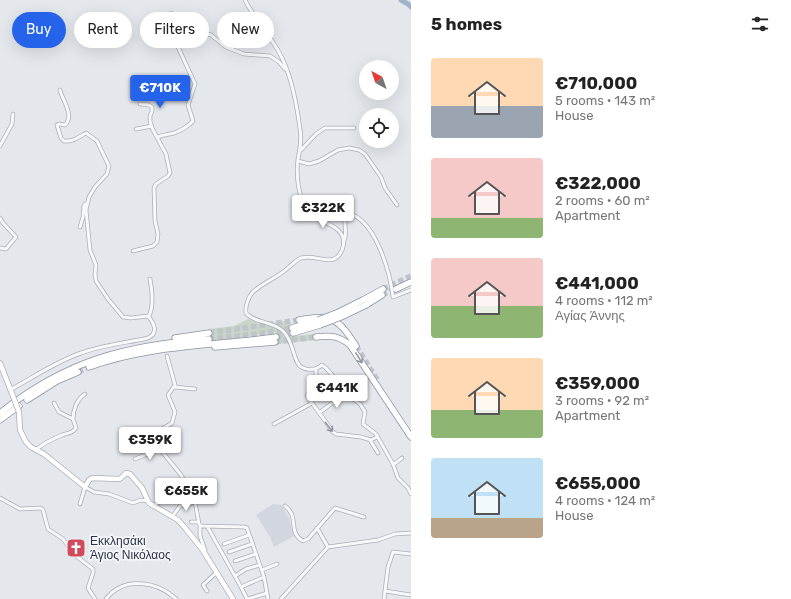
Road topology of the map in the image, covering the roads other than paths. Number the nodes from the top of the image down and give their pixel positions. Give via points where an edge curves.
1 (245, 0) edge
2 (287, 70) junction
3 (60, 90) dead end
4 (140, 104) dead end
5 (13, 114) dead end
6 (152, 126) junction
7 (354, 128) dead end
8 (136, 129) dead end
9 (158, 137) junction
10 (0, 146) edge
11 (300, 151) junction
12 (298, 161) junction
13 (87, 203) junction
14 (397, 205) dead end
15 (0, 218) edge
16 (80, 227) dead end
17 (343, 243) junction
18 (0, 248) edge
19 (133, 251) dead end
20 (150, 279) dead end
21 (411, 282) edge
22 (396, 288) tunnel mouth
23 (384, 289) tunnel mouth
24 (411, 290) edge
25 (382, 295) tunnel mouth
26 (364, 302) junction
27 (149, 316) junction
28 (299, 320) tunnel mouth
29 (292, 330) tunnel mouth
30 (209, 336) tunnel mouth
31 (316, 337) tunnel mouth
32 (276, 339) tunnel mouth
33 (356, 346) tunnel mouth
34 (167, 356) dead end
35 (0, 363) edge
36 (89, 367) tunnel mouth
37 (316, 369) junction
38 (78, 372) tunnel mouth
39 (378, 381) tunnel mouth
40 (174, 387) junction
41 (195, 389) dead end
42 (10, 390) junction
43 (347, 392) junction
44 (85, 394) dead end
45 (27, 400) dead end
46 (54, 403) dead end
47 (312, 404) junction
48 (19, 406) dead end
49 (318, 412) junction
50 (0, 413) edge
51 (395, 414) junction
52 (0, 420) edge
53 (73, 420) junction
54 (274, 424) dead end
55 (378, 437) junction
56 (411, 437) edge
57 (370, 440) junction
58 (160, 449) junction
59 (36, 450) junction
60 (378, 453) dead end
61 (402, 458) dead end
62 (135, 459) dead end
63 (393, 464) junction
64 (185, 481) junction
65 (174, 483) dead end
66 (85, 487) junction
67 (190, 491) junction
68 (411, 494) edge
69 (0, 498) edge
70 (147, 501) junction
71 (195, 502) junction
72 (80, 504) dead end
73 (152, 506) junction
74 (285, 506) dead end
75 (364, 516) dead end
76 (172, 517) junction
77 (191, 522) dead end
78 (197, 522) junction
79 (200, 525) junction
80 (206, 526) junction
81 (318, 528) junction
82 (411, 533) edge
83 (249, 535) junction
84 (224, 544) dead end
85 (252, 544) junction
86 (328, 547) junction
87 (229, 552) dead end
88 (256, 554) junction
89 (411, 554) edge
90 (209, 561) junction
91 (235, 561) dead end
92 (277, 564) dead end
93 (260, 565) junction
94 (262, 570) junction
95 (216, 573) junction
96 (235, 576) junction
97 (264, 577) junction
98 (241, 587) junction
99 (207, 591) dead end
100 (385, 591) junction
101 (267, 593) junction
102 (411, 595) edge
103 (232, 598) edge
104 (95, 599) edge
105 (106, 599) edge
106 (176, 599) edge
107 (247, 599) edge
108 (268, 599) edge
109 (281, 599) edge
110 (384, 599) edge

1 - 2 street via 281,55
2 - 9 street via 274,58 244,54 226,47 211,35 194,30 171,13 168,16 171,27 195,84 188,105 192,121 176,132
2 - 11 street via 302,137
3 - 13 street via 68,109 67,124 57,125 63,140 75,140 86,133 90,135 97,141 109,166 108,172 95,187
4 - 6 street via 152,107
5 - 10 street via 12,124
6 - 8 street
6 - 9 street
7 - 11 street via 325,128
9 - 19 street via 166,154 170,172 154,188 158,238 153,246
11 - 12 street
12 - 14 street via 309,164 338,150 360,150 381,177
12 - 17 street via 299,190 306,210 310,215 337,229 343,237
13 - 16 street via 84,205
13 - 27 street via 89,248 96,263 97,284 123,317
15 - 18 street via 16,237 6,249
17 - 24 street via 347,234 347,213 354,215 372,232 389,276 393,297
17 - 37 street via 334,260 302,258 256,290 250,296 246,311 252,319 282,331 291,342 297,363 303,368
20 - 27 street via 152,289
21 - 22 highway
23 - 26 highway
25 - 26 highway
26 - 29 highway, bridge via 319,323
27 - 42 street via 155,329 150,337 74,355 46,368
28 - 33 highway via 331,318 344,328
30 - 50 highway via 138,347 102,357 66,371 29,392
31 -> 51 highway via 332,336 350,346
32 - 36 highway via 236,346 150,351
34 - 40 street
35 - 42 street
37 - 43 street via 322,366 327,368
37 - 47 street via 307,396
38 - 45 highway
39 - 51 highway
40 - 41 street
40 - 58 street via 168,395 175,414 172,423 160,430
42 - 59 street, bridge via 19,412 22,434 26,442
43 - 49 street
43 - 55 street via 365,410 364,425
44 - 53 street via 76,405
46 - 53 street via 59,412
47 - 49 street
47 - 54 street
48 - 52 highway
49 -> 57 street via 335,433
51 - 56 highway
53 - 59 street via 76,426 74,432 62,435
55 - 57 street
55 - 63 street
57 - 60 street
58 - 62 street
58 - 64 street
59 - 66 street
61 - 63 street
63 - 68 street via 398,478
64 - 65 street
64 - 67 street
66 - 70 street via 133,503
66 - 70 street via 92,478 119,479 128,473 142,488
66 - 72 street
67 - 71 street
67 - 73 street via 173,495
69 - 104 street via 20,509 43,510 48,529 63,539 76,556 93,569 88,588
70 - 73 street
71 - 76 street via 180,506
71 - 78 street
73 - 76 street
74 - 81 street via 292,513 295,532 301,540 307,540
75 - 81 street via 335,508
76 - 90 street via 186,528
77 - 78 street
78 - 79 street
79 - 80 street
79 - 90 street via 200,536
80 - 83 street via 244,527 247,528
80 - 96 street
81 - 86 street
82 - 86 street
83 - 84 street
83 - 85 street
85 - 87 street
85 - 88 street
86 - 109 street
88 - 91 street
88 - 93 street
89 - 100 street via 392,552
90 - 95 street
92 - 94 street
93 - 94 street
93 - 96 street
94 - 97 street
95 - 99 street via 203,584
95 - 103 street
96 - 98 street
97 - 98 street
97 - 101 street
98 - 107 street
100 - 102 street
100 - 110 street
101 - 107 street
101 - 108 street
105 - 106 street via 120,587 137,583 161,588

